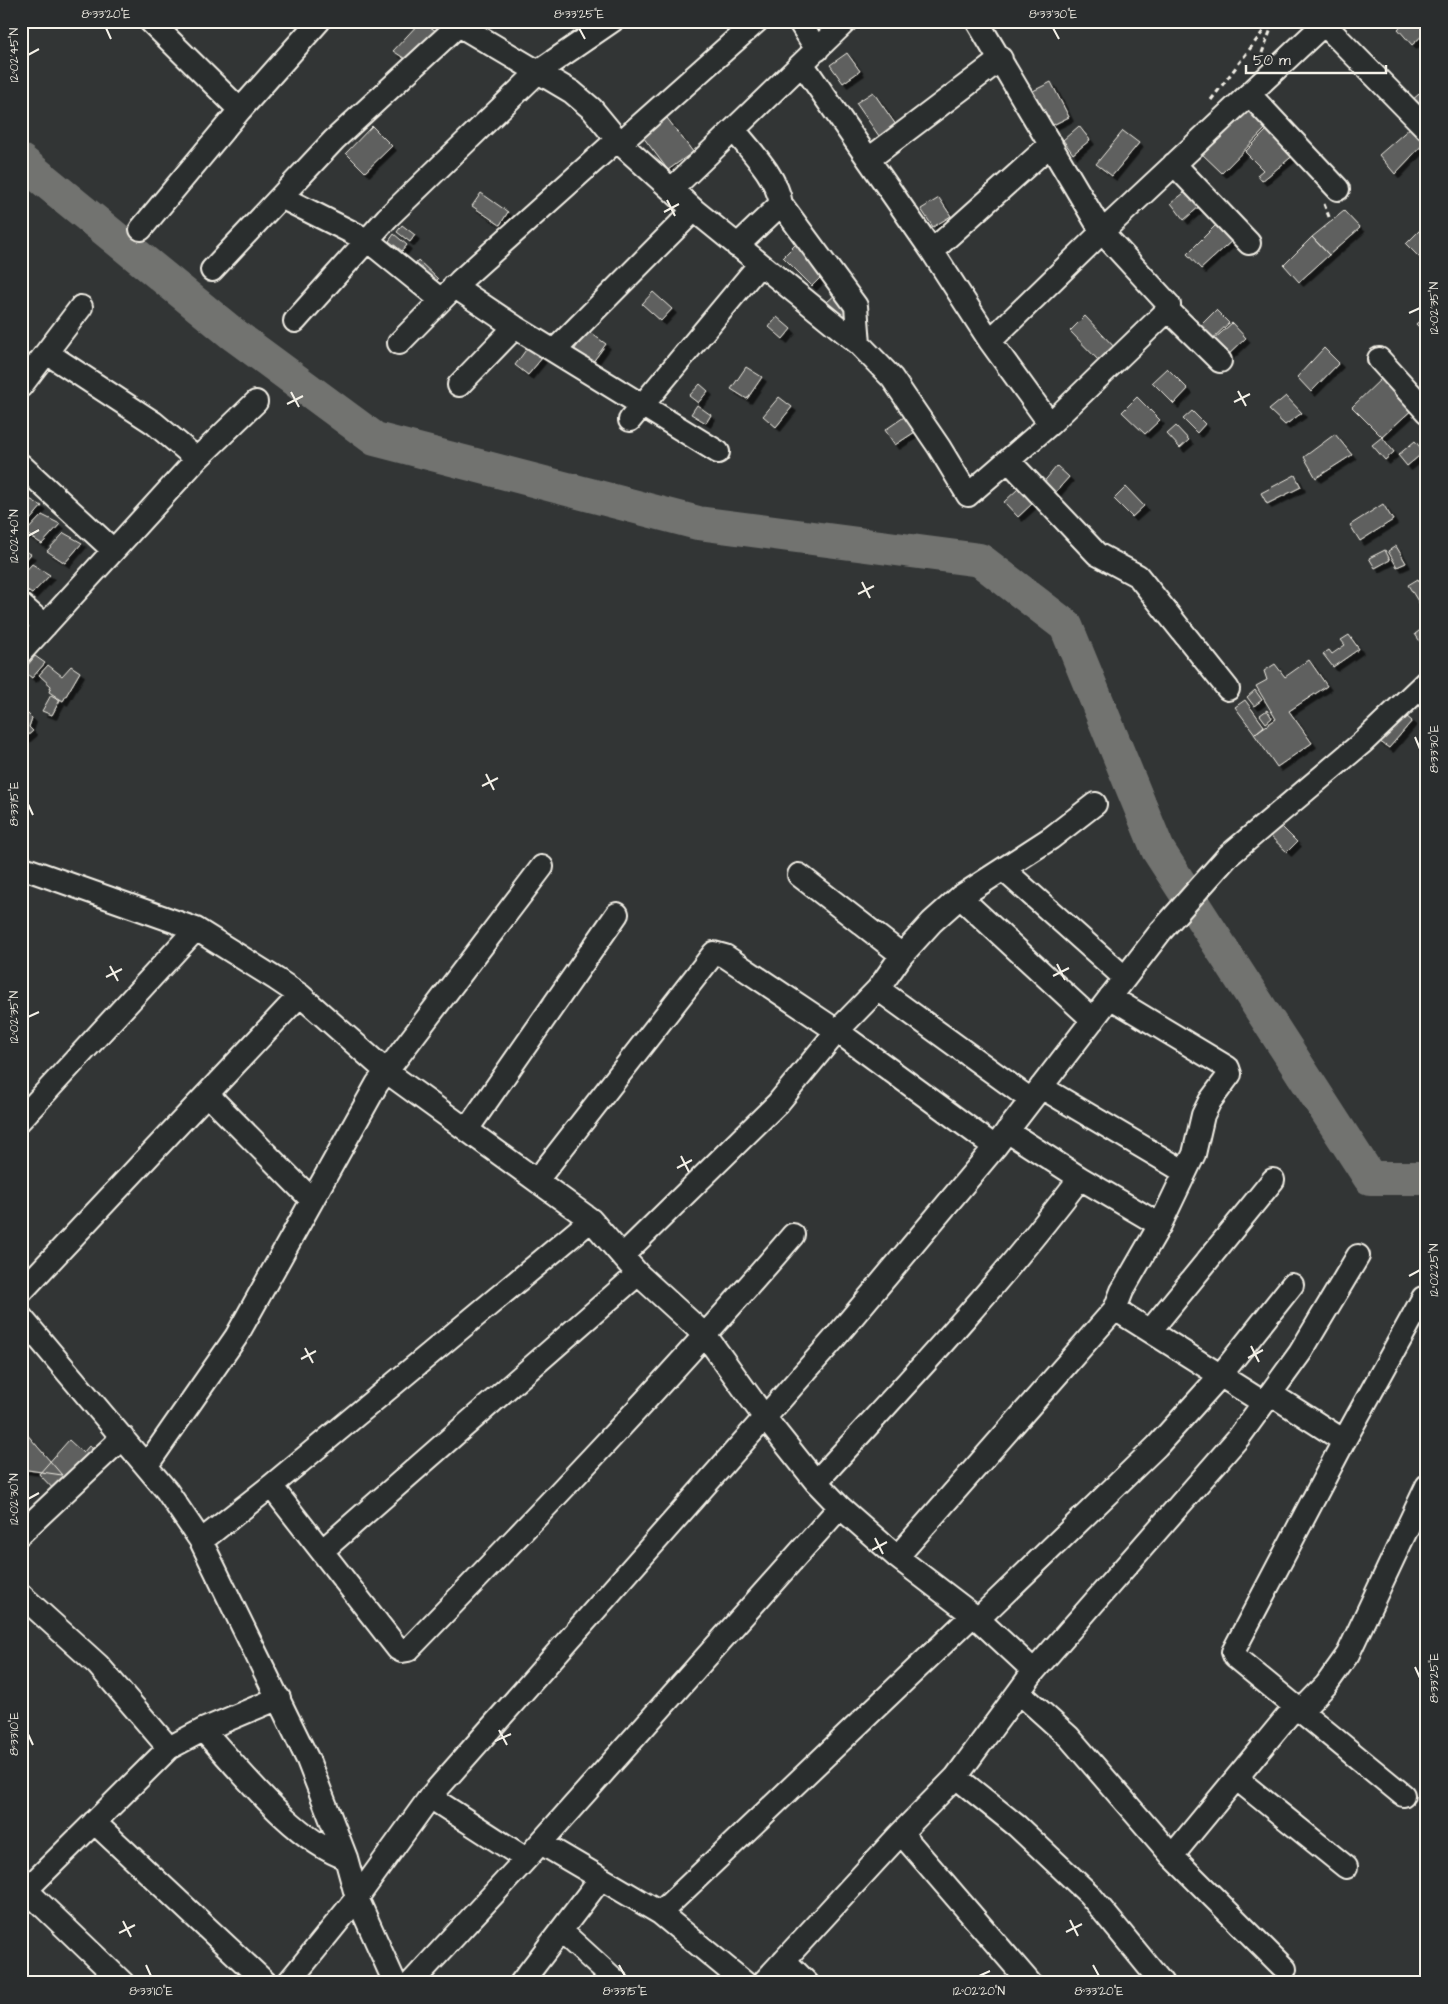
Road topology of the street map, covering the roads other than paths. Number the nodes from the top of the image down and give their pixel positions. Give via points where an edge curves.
1 (150, 21) edge
2 (318, 21) edge
3 (612, 21) edge
4 (757, 21) edge
5 (799, 21) edge
6 (846, 21) edge
7 (977, 21) edge
8 (458, 22) edge
9 (810, 58) junction
10 (1001, 59) junction
11 (539, 71) junction
12 (1250, 94) junction
13 (240, 110) junction
14 (1427, 129) edge
15 (734, 130) junction
16 (619, 142) junction
17 (1051, 144) junction
18 (869, 159) junction
19 (1174, 164) junction
20 (1338, 188) dead end
21 (672, 189) junction
22 (281, 197) junction
23 (781, 204) junction
24 (694, 210) junction
25 (141, 228) dead end
26 (1102, 232) junction
27 (367, 240) junction
28 (1249, 243) dead end
29 (737, 246) junction
30 (932, 250) junction
31 (760, 265) junction
32 (212, 270) dead end
33 (448, 293) junction
34 (82, 307) dead end
35 (1168, 310) junction
36 (295, 320) dead end
37 (515, 327) junction
38 (990, 341) junction
39 (399, 343) dead end
40 (859, 344) junction
41 (555, 350) junction
42 (47, 352) junction
43 (1379, 359) dead end
44 (1220, 361) dead end
45 (459, 385) dead end
46 (21, 386) edge
47 (256, 402) dead end
48 (636, 412) junction
49 (1427, 412) edge
50 (1050, 424) junction
51 (718, 452) dead end
52 (197, 459) junction
53 (1009, 461) junction
54 (21, 465) edge
55 (113, 550) junction
56 (21, 605) edge
57 (45, 626) junction
58 (21, 652) edge
59 (1427, 681) edge
60 (1228, 689) dead end
61 (1095, 804) dead end
62 (542, 866) dead end
63 (21, 867) edge
64 (1004, 870) junction
65 (799, 875) dead end
66 (960, 897) junction
67 (617, 914) dead end
68 (196, 929) junction
69 (902, 955) junction
70 (1125, 978) junction
71 (878, 989) junction
72 (300, 995) junction
73 (1110, 997) junction
74 (1093, 1020) junction
75 (837, 1031) junction
76 (387, 1072) junction
77 (207, 1094) junction
78 (1036, 1094) junction
79 (21, 1119) edge
80 (468, 1128) junction
81 (1001, 1139) junction
82 (1185, 1172) junction
83 (1080, 1178) junction
84 (537, 1180) junction
85 (1273, 1180) dead end
86 (312, 1200) junction
87 (591, 1220) junction
88 (1160, 1225) junction
89 (793, 1235) dead end
90 (623, 1254) junction
91 (1358, 1256) dead end
92 (638, 1274) junction
93 (1292, 1285) dead end
94 (21, 1292) edge
95 (1423, 1298) dead end
96 (1115, 1309) junction
97 (21, 1317) edge
98 (1150, 1331) junction
99 (706, 1336) junction
100 (1220, 1376) junction
101 (1267, 1398) junction
102 (765, 1418) junction
103 (123, 1437) junction
104 (1344, 1441) junction
105 (147, 1465) junction
106 (816, 1482) junction
107 (271, 1486) junction
108 (1427, 1486) edge
109 (840, 1507) junction
110 (21, 1533) edge
111 (201, 1540) junction
112 (322, 1551) junction
113 (897, 1557) junction
114 (21, 1595) edge
115 (976, 1617) junction
116 (1034, 1671) junction
117 (1019, 1692) junction
118 (279, 1698) junction
119 (1297, 1710) junction
120 (203, 1730) junction
121 (169, 1748) junction
122 (956, 1777) junction
123 (1237, 1779) junction
124 (1403, 1795) dead end
125 (430, 1797) junction
126 (94, 1822) junction
127 (901, 1833) junction
128 (541, 1843) junction
129 (1172, 1856) junction
130 (346, 1858) junction
131 (526, 1860) junction
132 (1346, 1867) dead end
133 (601, 1878) junction
134 (23, 1890) edge
135 (357, 1898) junction
136 (660, 1913) junction
137 (561, 1930) junction
138 (784, 1960) junction
139 (1285, 1969) dead end
140 (122, 1983) edge
141 (266, 1983) edge
142 (288, 1983) edge
143 (394, 1983) edge
144 (411, 1983) edge
145 (521, 1983) edge
146 (618, 1983) edge
147 (745, 1983) edge
148 (763, 1983) edge
149 (807, 1983) edge
150 (1030, 1983) edge
151 (1162, 1983) edge

1 - 13 street
2 - 13 street
3 - 11 street
4 - 16 street
5 - 9 street
6 - 9 street
7 - 10 street
8 - 11 street
8 - 22 street via 334,140
9 - 15 street
9 - 18 street
10 - 17 street
10 - 18 street
11 - 16 street via 592,109
11 - 27 street
12 - 14 street via 1324,24
12 - 19 street
12 - 20 street
13 - 25 street
15 - 21 street
15 - 23 street via 762,166 780,195
16 - 21 street
16 - 33 street
17 - 26 street
17 - 30 street
18 - 30 street
19 - 26 street
19 - 28 street
21 - 24 street
22 - 27 street
22 - 32 street
23 - 29 street
23 - 40 street via 856,306
24 - 29 street
24 - 41 street
26 - 35 street via 1164,297
26 - 38 street
27 - 33 street
27 - 36 street
29 - 31 street
30 - 38 street
31 - 40 street
31 - 48 street
33 - 37 street
33 - 39 street
34 - 42 street
35 - 44 street
35 - 50 street
37 - 41 street
37 - 45 street
38 - 50 street
40 - 53 street via 892,378 939,446 965,493 973,493
41 - 48 street
42 - 46 street
42 - 52 street via 154,423
43 - 49 street
47 - 52 street
48 - 51 street
50 - 53 street
52 - 55 street
53 - 60 street via 1097,554 1138,576
54 - 55 street
55 - 57 street
56 - 57 street
57 - 58 street
59 - 70 street via 1363,742 1228,856 1161,931
61 - 64 street
62 - 76 street
63 - 68 street
64 - 66 street
64 - 70 street
65 - 69 street
66 - 69 street
66 - 74 street
67 - 80 street
68 - 72 street
68 - 79 street
69 - 71 street
70 - 73 street
71 - 75 street
71 - 78 street
72 - 76 street
72 - 77 street
73 - 74 street
73 - 82 street via 1228,1068 1230,1074 1203,1115 1194,1154
74 - 78 street
75 - 81 street
75 - 84 street via 726,956 714,953
75 - 90 street via 778,1103
76 - 80 street
76 - 86 street via 376,1084
77 - 86 street
77 - 94 street
78 - 81 street
78 - 82 street
80 - 84 street
81 - 83 street
81 - 102 street
82 - 88 street
83 - 88 street
83 - 106 street via 960,1325
84 - 87 street
85 - 98 street
86 - 105 street via 236,1336
87 - 90 street
87 - 107 street
88 - 96 street
89 - 99 street
90 - 92 street
91 - 101 street via 1300,1353
92 - 99 street
92 - 112 street
93 - 100 street
95 - 104 street
96 - 98 street
96 - 113 street
97 - 103 street
98 - 100 street
99 - 102 street
99 - 112 street via 408,1650 398,1649
100 - 101 street
100 - 115 street via 1105,1498
101 - 104 street
101 - 116 street via 1239,1437
102 - 106 street
102 - 125 street
103 - 105 street
103 - 110 street
104 - 119 street via 1234,1647 1235,1656
105 - 111 street
106 - 109 street
107 - 111 street
107 - 112 street
108 - 119 street via 1348,1654 1326,1685
109 - 113 street
109 - 128 street
111 - 118 street
113 - 115 street
114 - 121 street via 98,1665
115 - 116 street
115 - 136 street
116 - 117 street
117 - 122 street
117 - 129 street via 1069,1736
118 - 120 street
118 - 130 street via 308,1760
119 - 123 street
119 - 124 street
120 - 121 street
120 - 130 street via 273,1805 306,1835 332,1853
121 - 126 street
122 - 127 street
122 - 151 street via 1017,1826 1089,1894
123 - 129 street
123 - 132 street
125 - 131 street
125 - 135 street
126 - 134 street
126 - 141 street
127 - 138 street
127 - 150 street
128 - 131 street
128 - 133 street
129 - 139 street
130 - 135 street
131 - 144 street
133 - 136 street
133 - 137 street
134 - 140 street
135 - 142 street
135 - 143 street
136 - 147 street
137 - 145 street
137 - 146 street
138 - 148 street
138 - 149 street

